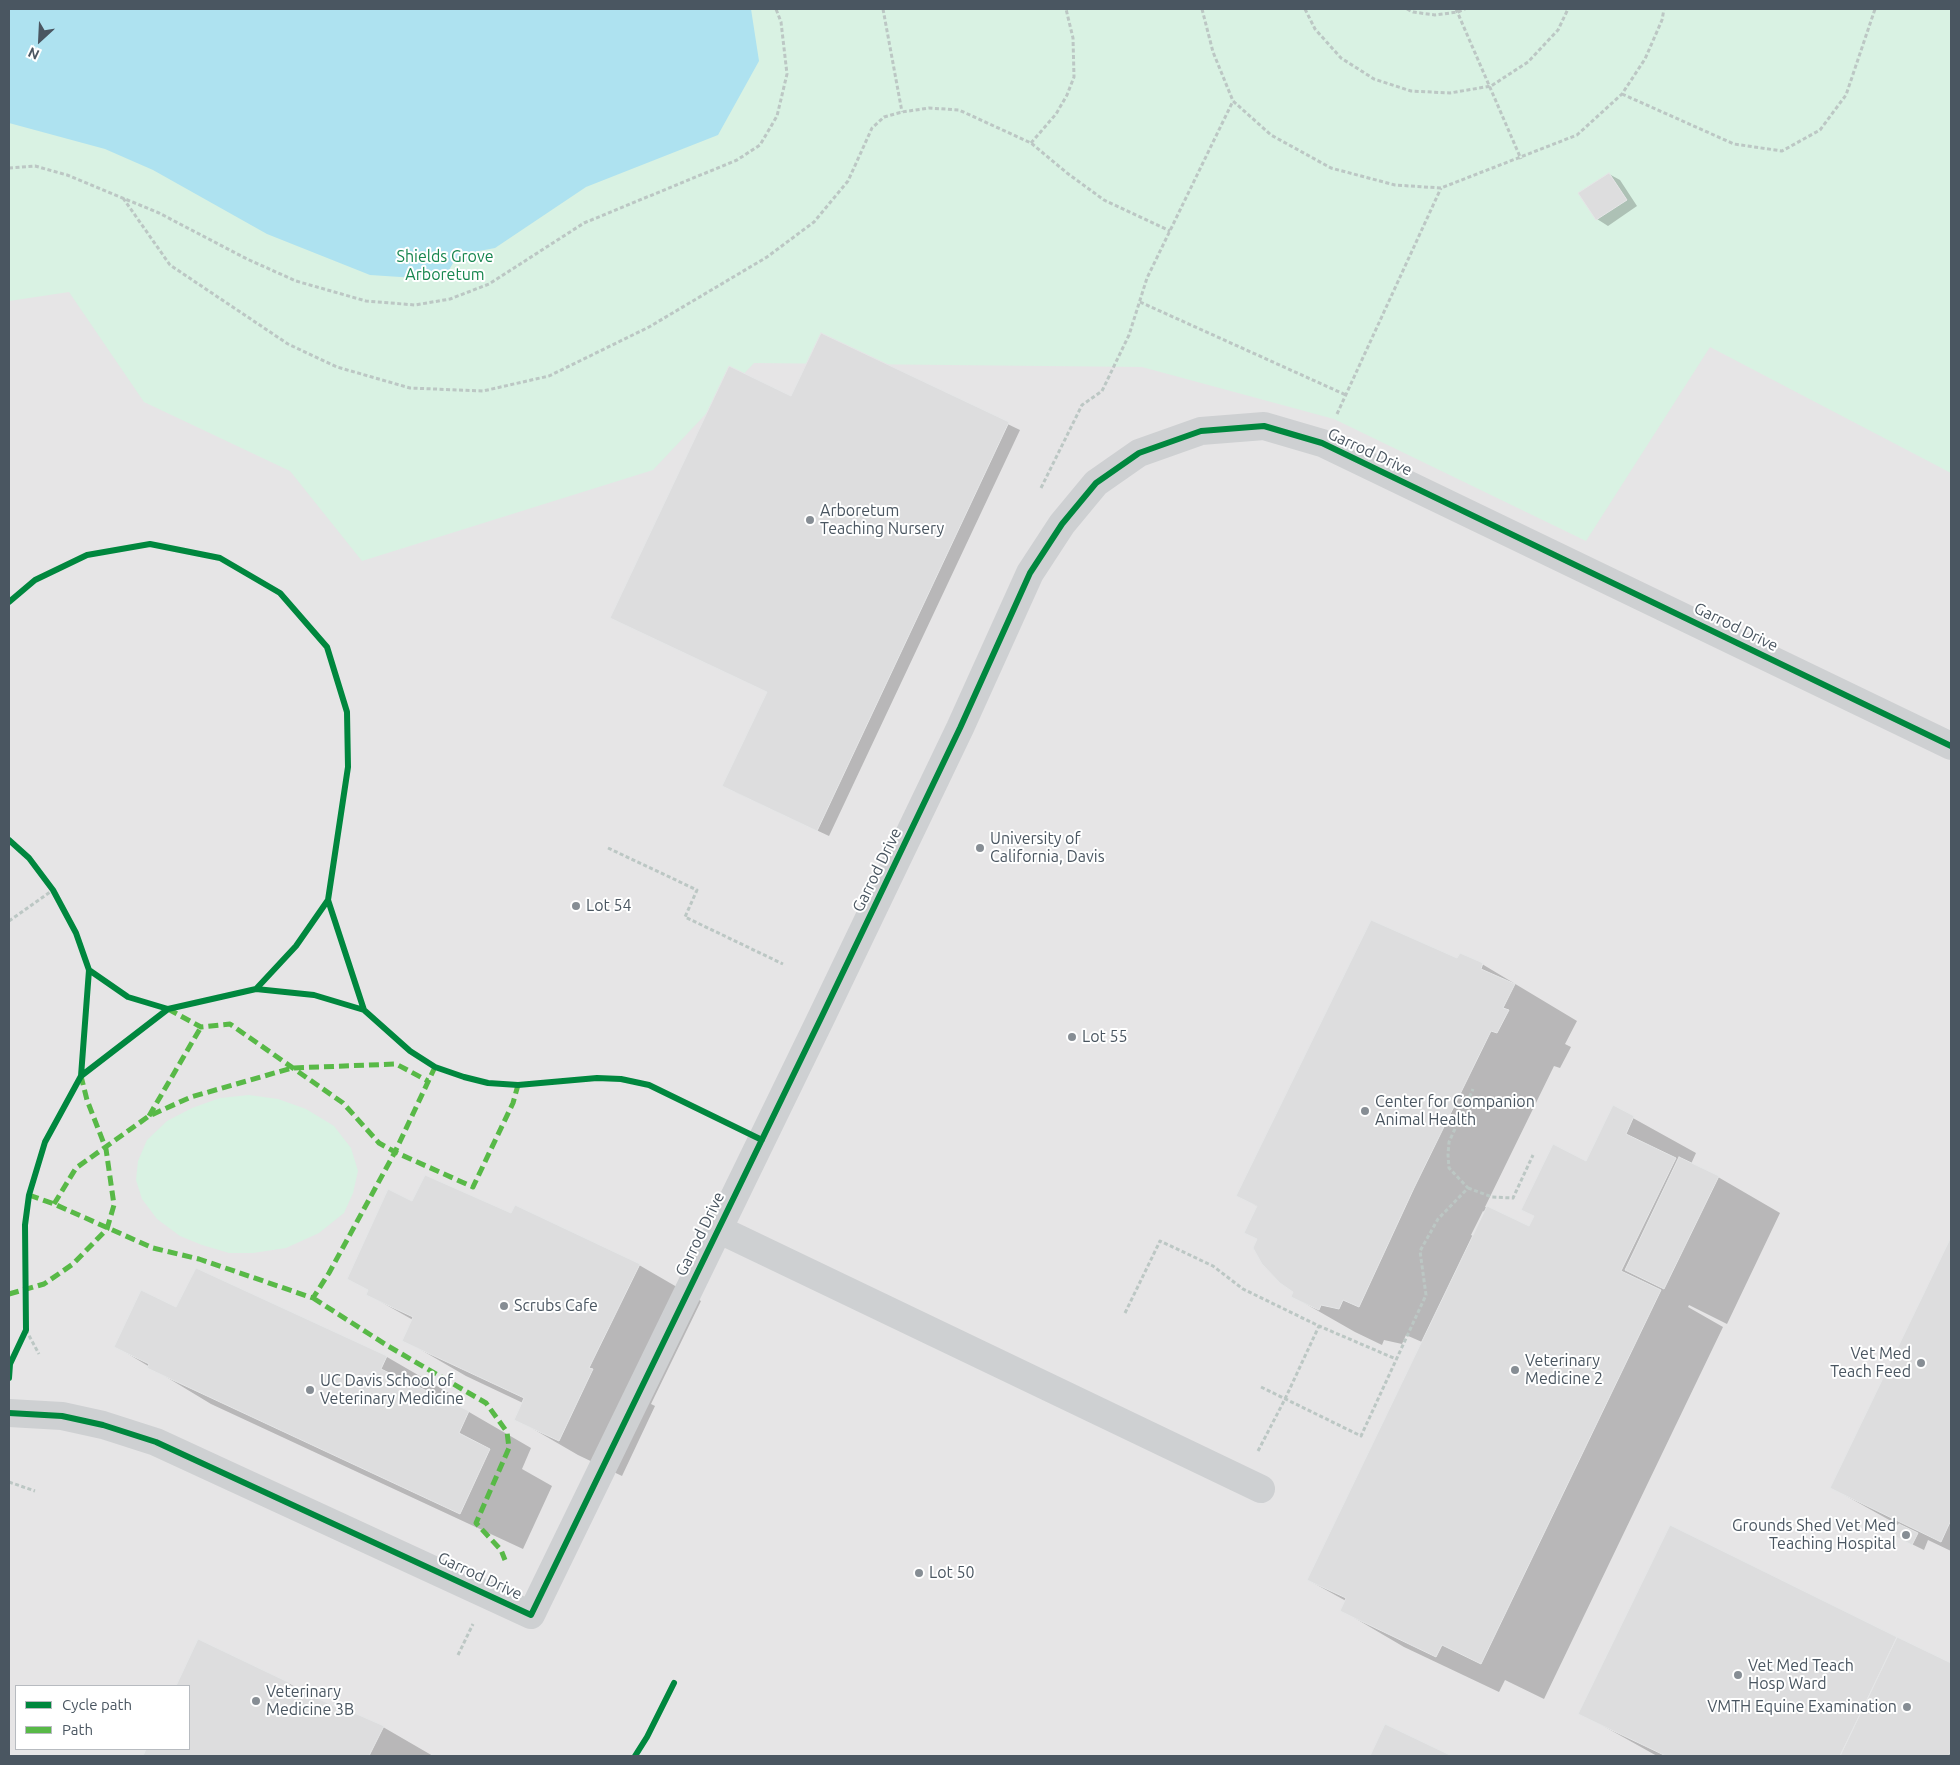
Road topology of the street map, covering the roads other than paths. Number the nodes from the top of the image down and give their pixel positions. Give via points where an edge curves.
1 (1951, 746) edge
2 (718, 1229) junction
3 (9, 1413) edge
4 (1252, 1485) road end

1 - 2 street, Garrod Drive via 1322,444 1264,426 1201,431 1139,453 1096,483 1062,524 1030,573 947,755
2 - 3 street, Garrod Drive via 531,1615 156,1442 62,1416
2 - 4 street

